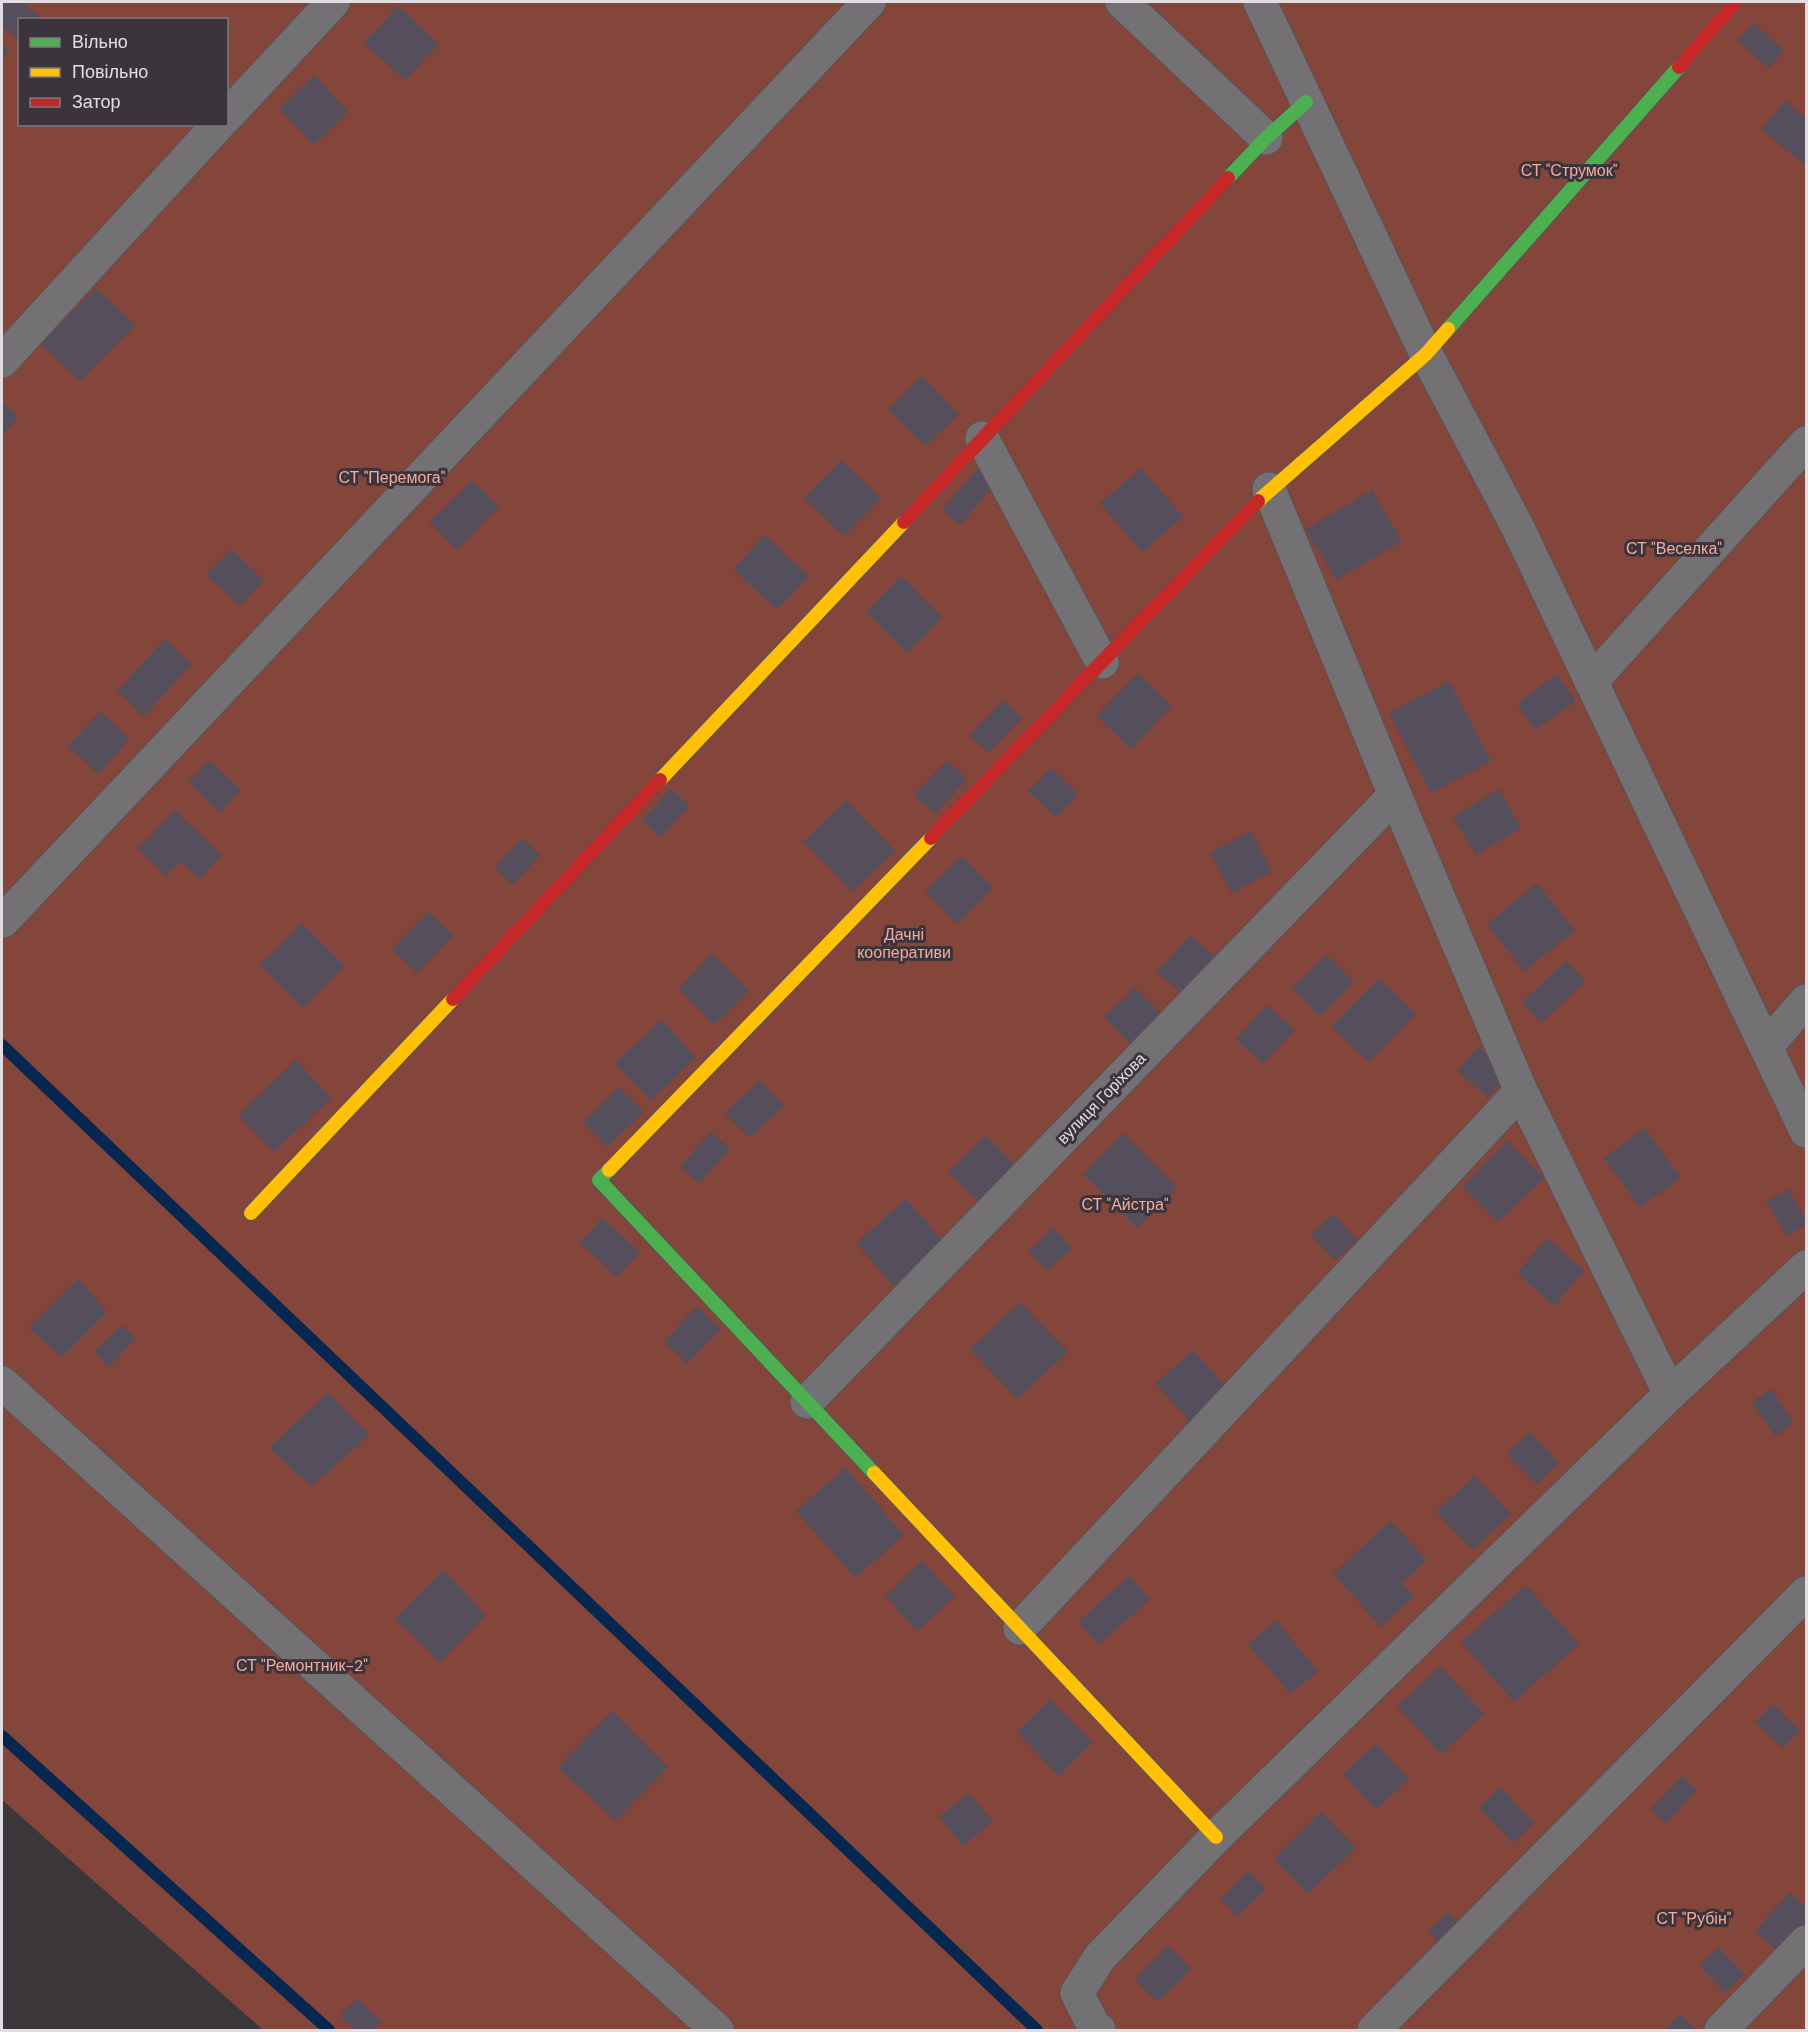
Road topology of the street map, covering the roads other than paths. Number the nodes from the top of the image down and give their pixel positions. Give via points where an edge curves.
1 (333, 2) edge
2 (869, 2) edge
3 (1122, 2) edge
4 (1736, 2) edge
5 (1267, 4) edge
6 (1306, 102) junction
7 (228, 115) edge
8 (217, 126) edge
9 (1266, 138) junction
10 (1426, 354) junction
11 (2, 362) edge
12 (982, 438) junction
13 (1806, 442) edge
14 (1269, 489) junction
15 (1102, 662) junction
16 (1591, 682) junction
17 (1395, 795) junction
18 (3, 921) dead end
19 (1806, 1001) edge
20 (1766, 1047) junction
21 (1521, 1091) junction
22 (1806, 1131) edge
23 (251, 1213) dead end
24 (1806, 1267) edge
25 (2, 1383) edge
26 (1670, 1394) junction
27 (807, 1402) junction
28 (1806, 1593) edge
29 (1020, 1628) junction
30 (1216, 1837) junction
31 (1806, 1942) edge
32 (717, 2031) edge
33 (1099, 2031) edge
34 (1374, 2031) edge
35 (1721, 2031) edge

1 - 7 street
2 - 18 street
3 - 9 street
4 - 10 street
5 - 6 street
6 - 9 street
6 - 10 street
8 - 11 street
9 - 12 street
10 - 14 street
10 - 16 street via 1516,526
12 - 15 street
12 - 23 street
13 - 16 street
14 - 15 street
14 - 17 street
15 - 27 street via 599,1180
16 - 20 street
17 - 21 street
17 - 27 street, вулиця Горіхова
19 - 20 street
20 - 22 street
21 - 26 street
21 - 29 street
24 - 26 street
25 - 32 street
26 - 30 street
27 - 29 street
28 - 34 street
29 - 30 street
30 - 33 street via 1100,1957 1077,1993
31 - 35 street

